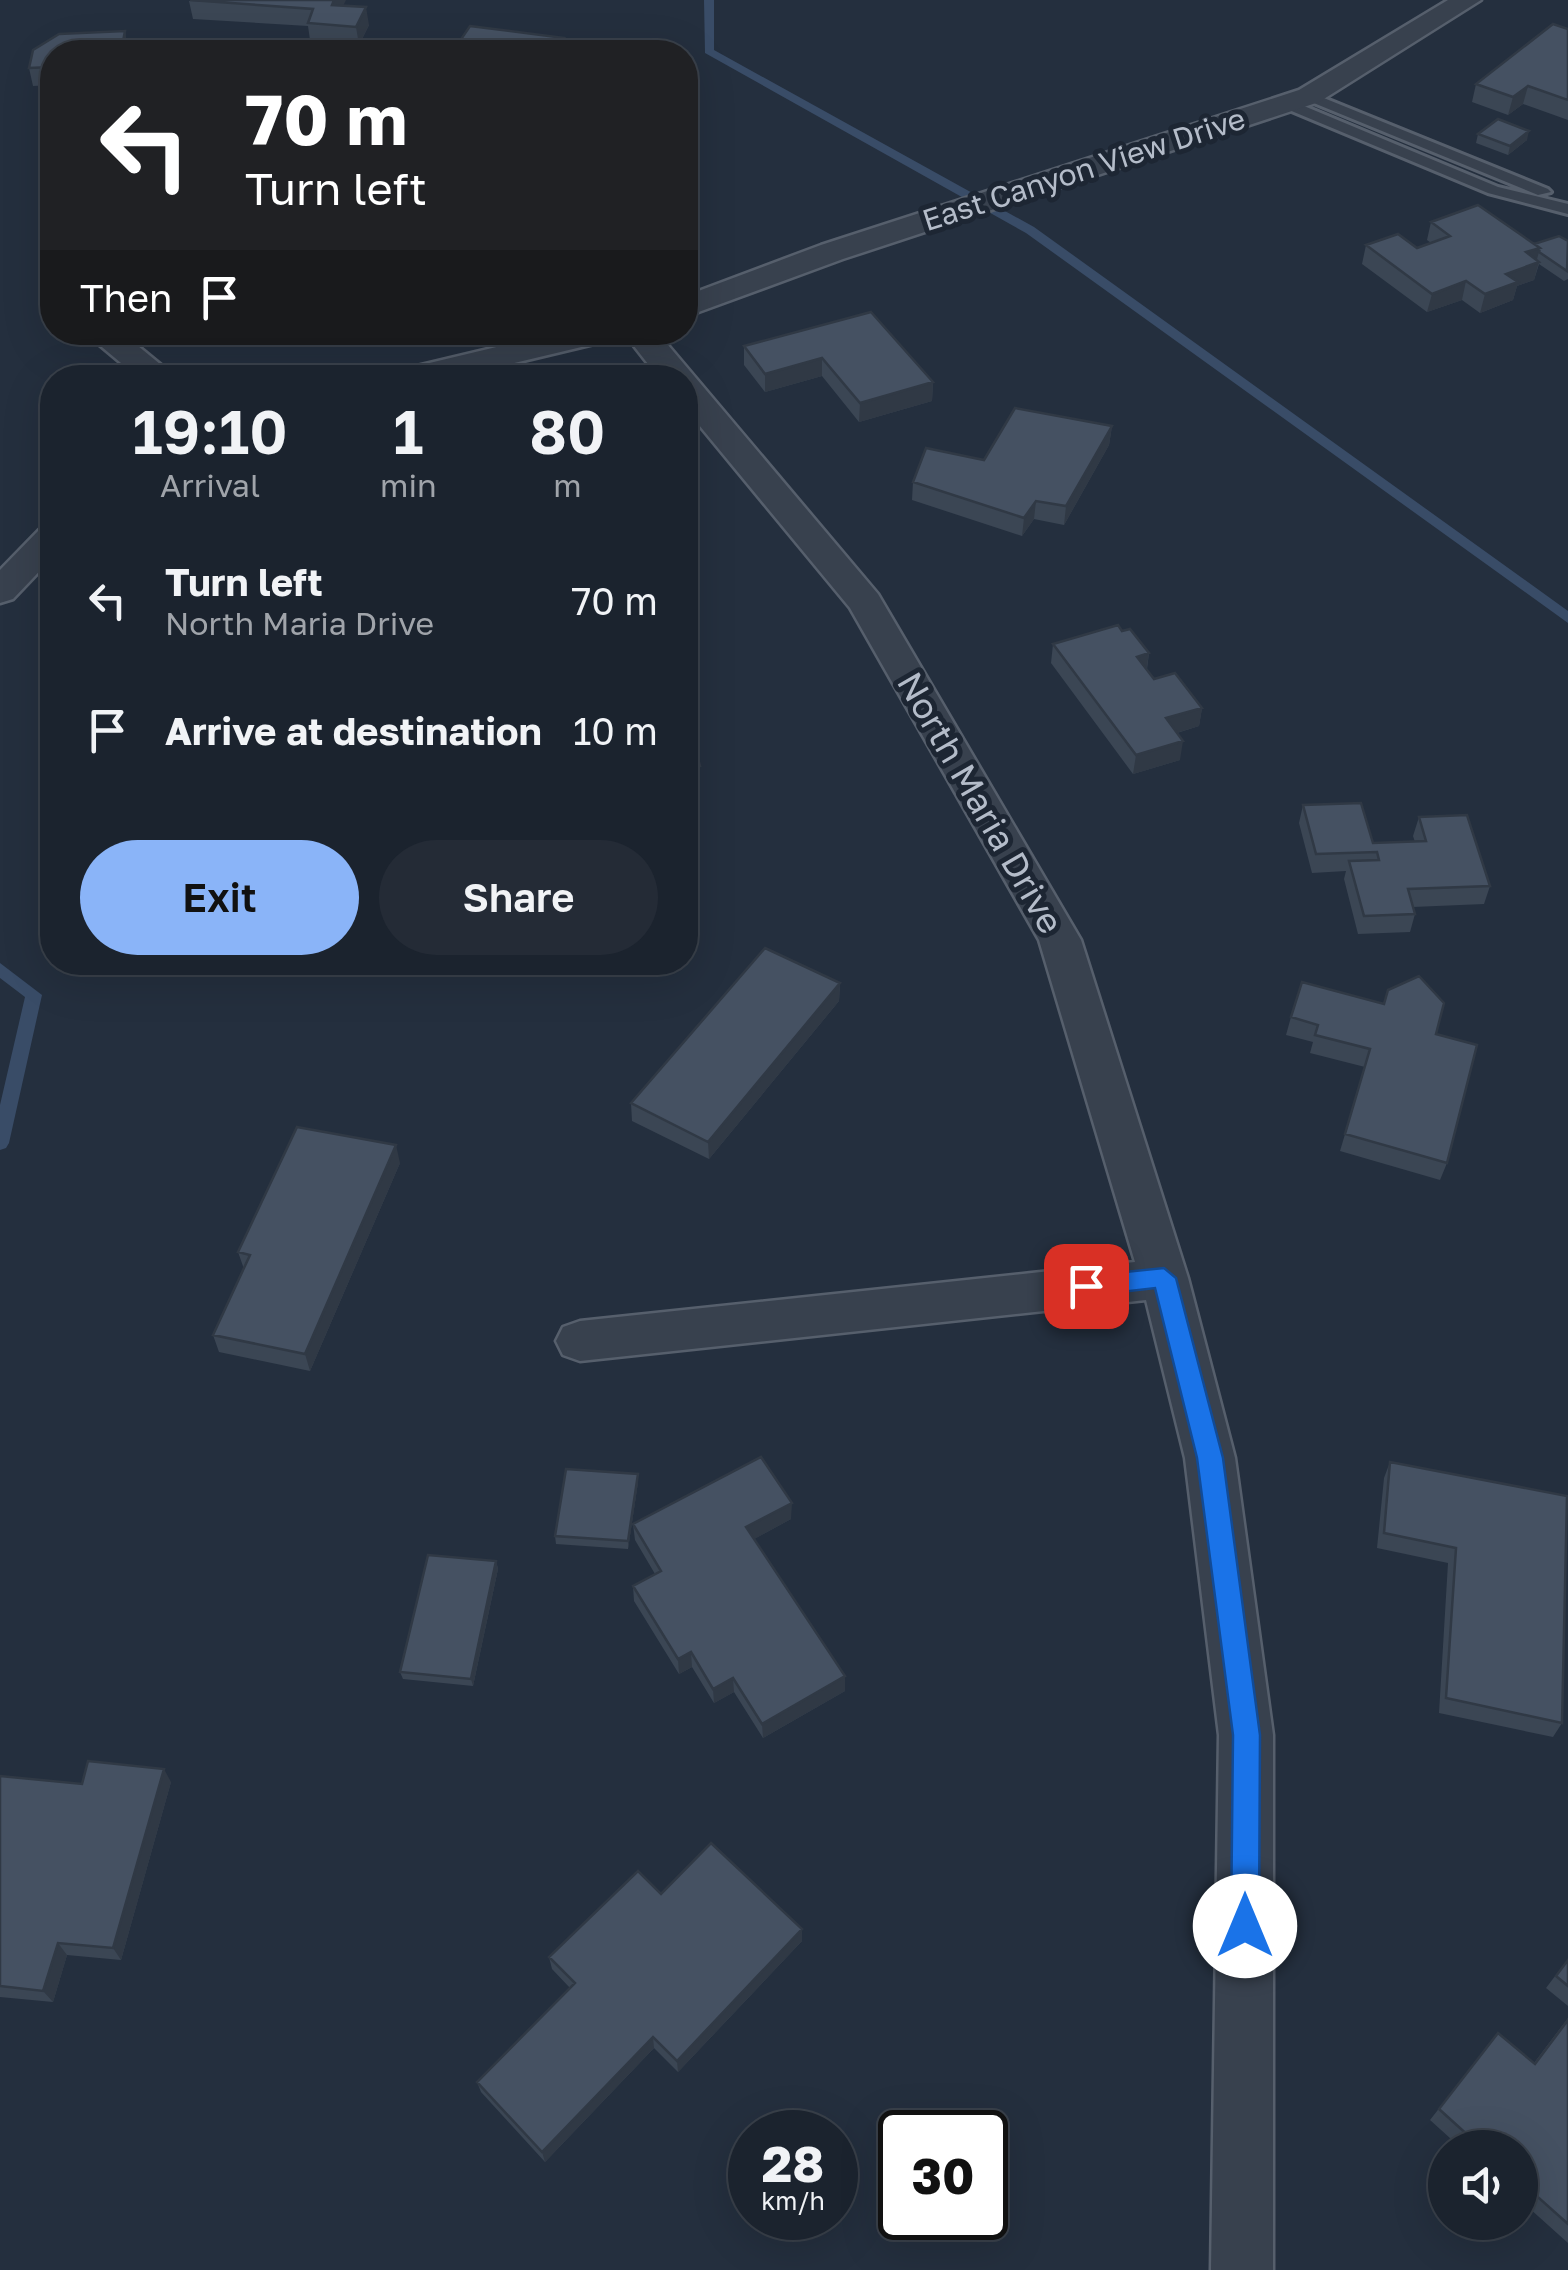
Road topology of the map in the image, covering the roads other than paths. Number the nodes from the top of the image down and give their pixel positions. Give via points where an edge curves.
1 (1467, 0) edge
2 (1298, 100) junction
3 (1568, 208) edge
4 (698, 302) edge
5 (117, 345) edge
6 (548, 345) edge
7 (650, 345) edge
8 (144, 365) edge
9 (463, 365) edge
10 (666, 365) edge
11 (698, 402) edge
12 (40, 550) edge
13 (0, 591) edge
14 (1164, 1278) junction
15 (580, 1340) dead end
16 (1242, 2270) edge

1 - 2 street, East Canyon View Drive
2 - 3 lane via 1535,187
2 - 3 lane via 1493,190
2 - 4 street, East Canyon View Drive
5 - 8 street
6 - 9 street
7 - 10 street
11 - 14 street, North Maria Drive via 866,602 1060,940
12 - 13 street
14 - 15 street
14 - 16 street, North Maria Drive via 1210,1458 1246,1735

